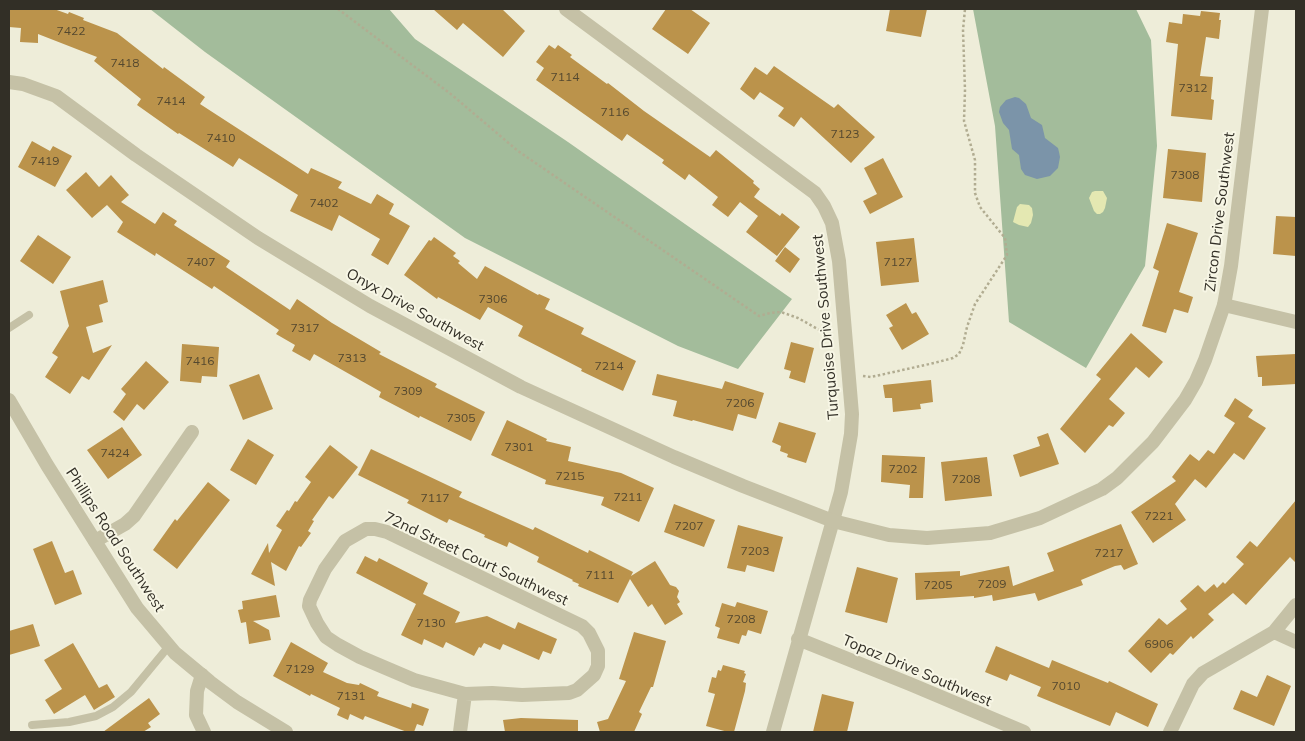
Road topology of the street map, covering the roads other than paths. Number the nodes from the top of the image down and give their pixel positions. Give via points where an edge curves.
1 (566, 9) edge
2 (1262, 9) edge
3 (9, 82) edge
4 (1224, 305) junction
5 (29, 315) dead end
6 (1296, 322) edge
7 (9, 328) edge
8 (9, 400) edge
9 (192, 432) dead end
10 (833, 521) junction
11 (95, 541) junction
12 (1296, 605) edge
13 (1274, 632) junction
14 (798, 639) junction
15 (1296, 642) edge
16 (169, 646) junction
17 (202, 674) junction
18 (464, 694) junction
19 (32, 725) dead end
20 (204, 732) edge
21 (286, 732) edge
22 (460, 732) edge
23 (773, 732) edge
24 (1024, 732) edge
25 (1170, 732) edge

1 - 10 street, Turquoise Drive Southwest via 815,193 824,206 836,240 852,414 846,468
2 - 4 street, Zircon Drive Southwest via 1232,266
3 - 10 street, Onyx Drive Southwest via 56,96 136,156 258,238 370,306 521,387 700,468
4 - 6 street
4 - 10 street, Zircon Drive Southwest via 1205,360 1185,400 1147,449 1102,489 1040,518 990,533 927,538 889,535
5 - 7 lane
8 - 11 street, Phillips Road Southwest
9 - 11 street via 134,516
10 - 14 street, Turquoise Drive Southwest
11 - 16 street, Phillips Road Southwest via 137,608
12 - 13 street
13 - 15 street
13 - 25 street via 1202,673 1193,684
14 - 23 street, Turquoise Drive Southwest
14 - 24 street, Topaz Drive Southwest
16 - 17 street, Phillips Road Southwest
16 - 19 lane via 131,692 113,707 96,716
17 - 20 street via 196,715
17 - 21 street, Phillips Road Southwest via 237,702
18 - 18 street, 72nd Street Court Southwest via 569,693 589,681 598,666 596,645 582,626 386,532 366,529 345,541 325,569 309,606 326,637 360,657 414,680
18 - 22 street

